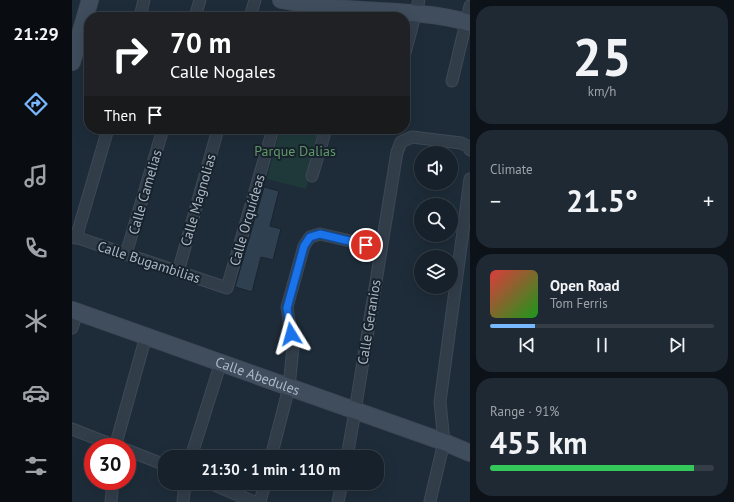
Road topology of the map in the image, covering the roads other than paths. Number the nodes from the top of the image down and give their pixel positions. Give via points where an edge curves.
1 (90, 0) edge
2 (144, 0) edge
3 (200, 0) edge
4 (255, 0) edge
5 (281, 0) edge
6 (308, 7) edge
7 (418, 7) edge
8 (361, 9) edge
9 (87, 12) edge
10 (141, 12) edge
11 (196, 12) edge
12 (251, 12) edge
13 (468, 17) edge
14 (84, 21) edge
15 (410, 35) edge
16 (72, 62) edge
17 (452, 81) dead end
18 (106, 134) edge
19 (162, 134) edge
20 (217, 134) edge
21 (272, 134) edge
22 (325, 134) edge
23 (470, 150) edge
24 (312, 176) dead end
25 (470, 179) edge
26 (74, 237) edge
27 (381, 248) junction
28 (126, 254) junction
29 (178, 272) junction
30 (227, 288) joint
31 (74, 311) edge
32 (72, 328) edge
33 (146, 336) junction
34 (221, 362) junction
35 (289, 387) junction
36 (355, 411) junction
37 (72, 429) edge
38 (94, 438) edge
39 (118, 438) edge
40 (444, 442) junction
41 (193, 450) edge
42 (274, 450) edge
43 (348, 450) edge
44 (470, 453) edge
45 (136, 454) edge
46 (158, 462) edge
47 (112, 490) edge
48 (184, 490) edge
49 (226, 490) edge
50 (263, 490) edge
51 (341, 490) edge
52 (430, 500) dead end
53 (111, 502) edge
54 (183, 502) edge
55 (254, 502) edge
56 (260, 502) edge
57 (338, 502) edge

1 - 9 street
2 - 10 street
3 - 11 street
4 - 12 street
5 - 6 street
6 - 8 street
7 - 8 street
7 - 13 street
7 - 15 street
13 - 17 street
14 - 16 street
18 - 26 street
19 - 28 street, Calle Camelias
20 - 29 street, Calle Magnolias
21 - 30 street, Calle Orquídeas
22 - 24 street
23 - 27 street, Calle Geranios via 461,143 412,137 401,142 397,152
25 - 40 street via 440,402
26 - 28 street, Calle Bugambilias
27 - 35 street via 320,234 310,237 304,246 287,308 293,347
27 - 36 street, Calle Geranios
28 - 29 street, Calle Bugambilias
29 - 30 street, Calle Bugambilias
31 - 32 street
31 - 33 street, Calle Abedules
33 - 34 street, Calle Abedules
33 - 39 street
34 - 35 street, Calle Abedules
34 - 41 street
35 - 36 street, Calle Abedules
35 - 42 street
36 - 40 street, Calle Abedules
36 - 43 street, Calle Geranios
37 - 38 street
40 - 44 street, Calle Abedules
40 - 52 street
45 - 46 street
47 - 53 street
48 - 54 street
49 - 55 street
50 - 56 street
51 - 57 street

